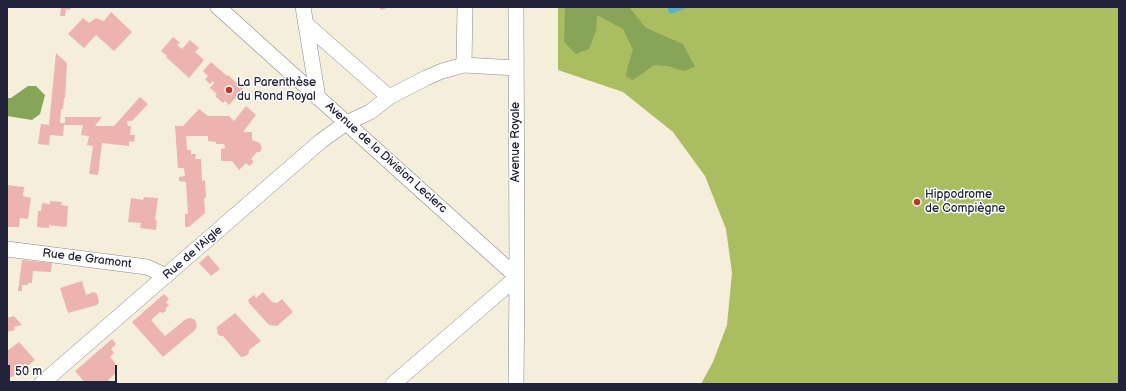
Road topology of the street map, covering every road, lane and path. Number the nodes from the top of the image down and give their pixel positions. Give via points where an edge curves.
1 (218, 7) edge
2 (303, 7) edge
3 (464, 7) edge
4 (516, 7) edge
5 (307, 25) junction
6 (464, 65) junction
7 (516, 68) junction
8 (318, 98) junction
9 (389, 98) junction
10 (346, 123) junction
11 (7, 249) edge
12 (166, 276) junction
13 (517, 277) junction
14 (41, 384) edge
15 (393, 384) edge
16 (516, 384) edge

1 - 8 street, Avenue de la Division Leclerc
2 - 5 street
3 - 6 street
4 - 7 street, Avenue Royale
5 - 8 street
5 - 9 street
6 - 7 street, Rue de l'Aigle
6 - 9 street, Rue de l'Aigle via 442,71
7 - 13 street, Avenue Royale
8 - 10 street, Avenue de la Division Leclerc
9 - 10 street, Rue de l'Aigle via 370,112
10 - 12 street, Rue de l'Aigle via 321,141
10 - 13 street, Avenue de la Division Leclerc
11 - 12 street, Rue de Gramont via 147,267
12 - 14 street, Rue de l'Aigle
13 - 15 street
13 - 16 street, Avenue Royale

